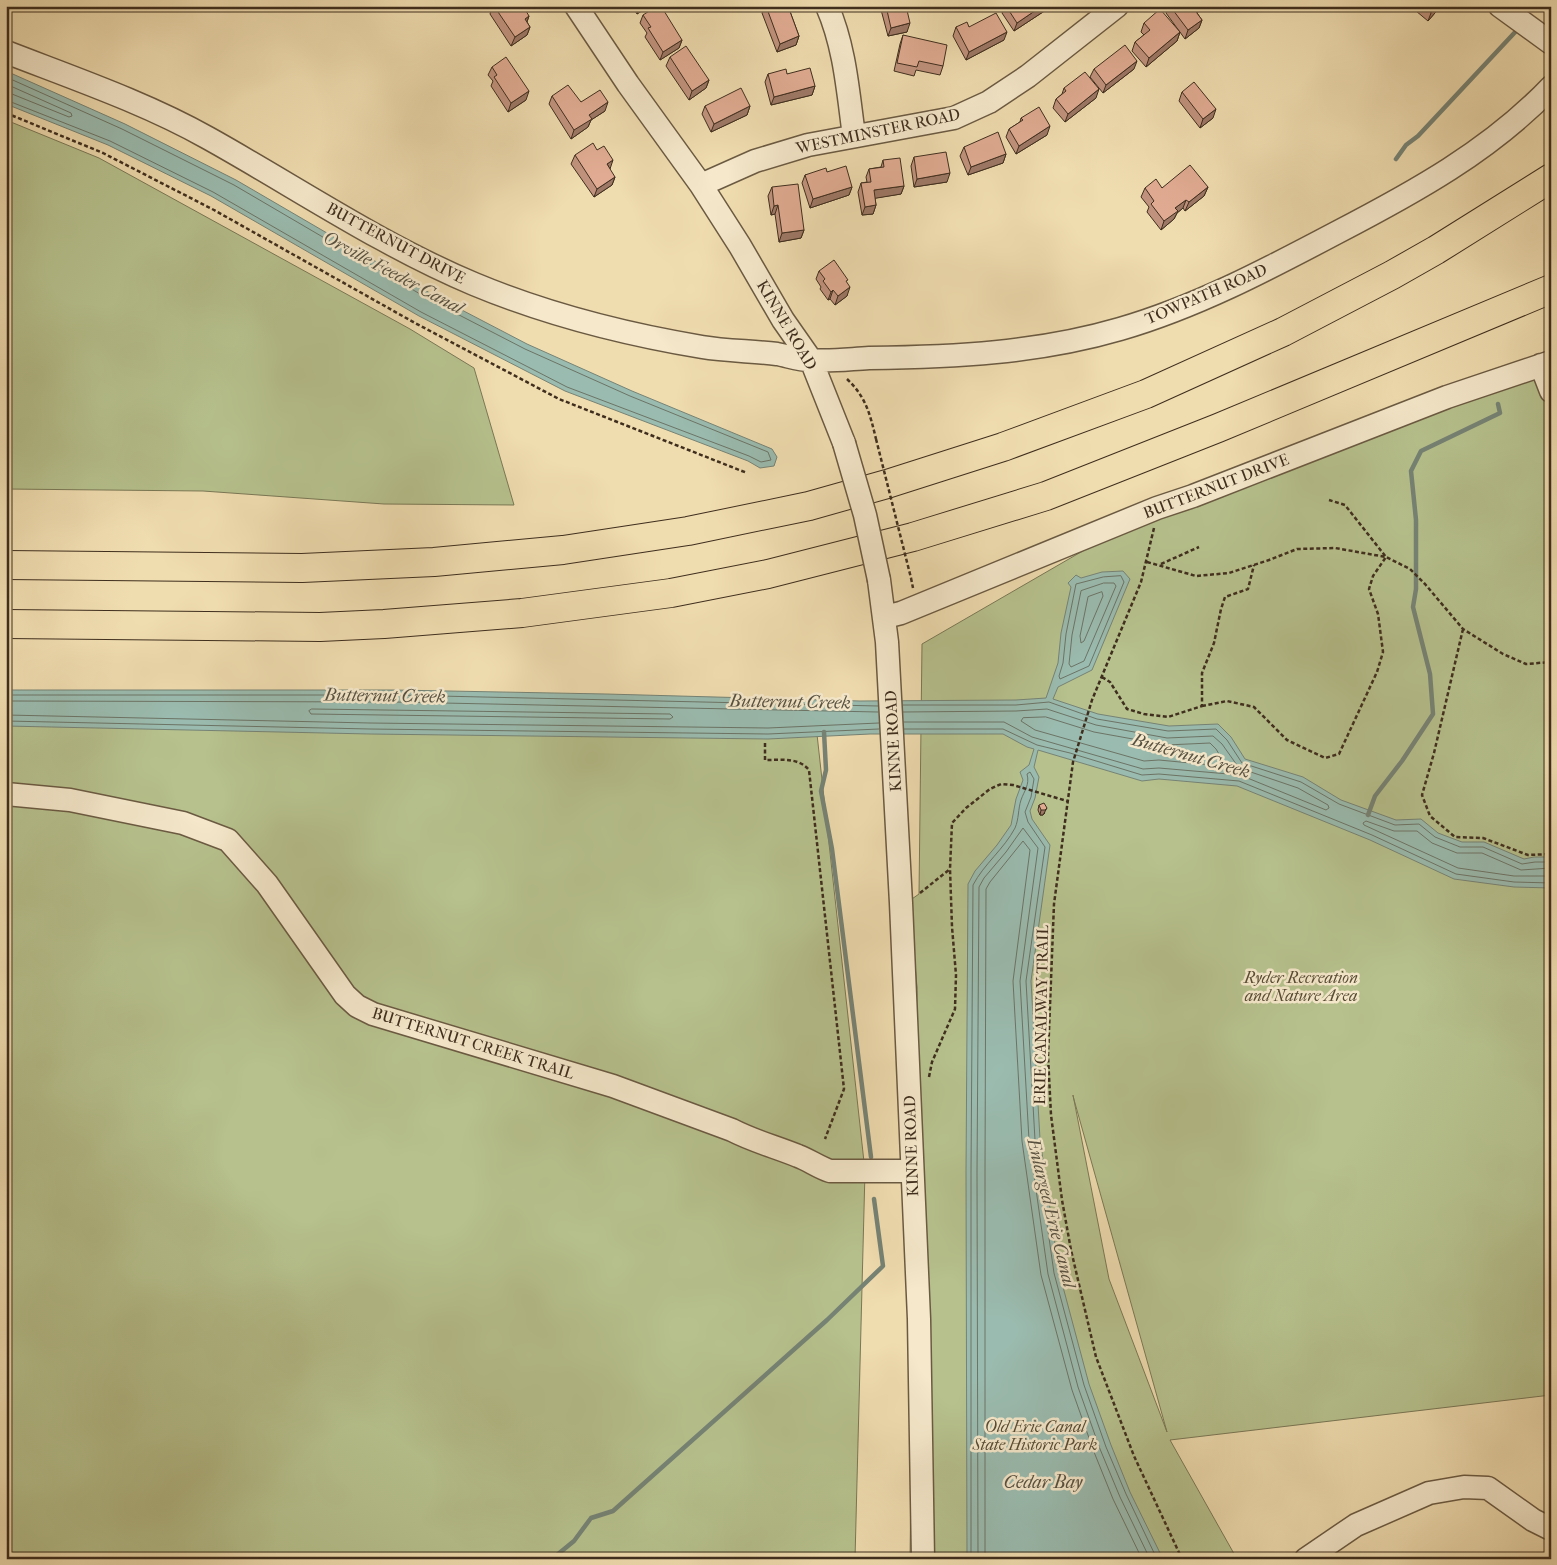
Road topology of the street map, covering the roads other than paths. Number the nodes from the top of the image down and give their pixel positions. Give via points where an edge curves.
1 (576, 6) edge
2 (827, 6) edge
3 (1117, 6) edge
4 (1500, 6) edge
5 (1551, 43) edge
6 (6, 52) edge
7 (1551, 87) edge
8 (854, 136) junction
9 (1551, 178) edge
10 (701, 185) junction
11 (1551, 289) edge
12 (811, 360) junction
13 (1546, 363) edge
14 (1551, 391) edge
15 (6, 565) edge
16 (884, 616) junction
17 (6, 624) edge
18 (6, 794) edge
19 (912, 1171) junction
20 (1551, 1528) edge
21 (923, 1559) edge
22 (1306, 1559) edge

1 - 10 street, KINNE ROAD
2 - 8 street via 835,23 845,68
3 - 8 street, WESTMINSTER ROAD via 1028,76 989,102 954,118
4 - 5 street
6 - 12 street, BUTTERNUT DRIVE via 123,98 204,135 387,242 473,284 554,314 635,333 703,347
7 - 12 street, TOWPATH ROAD via 1490,142 1423,186 1249,278 1164,315 1095,336 1021,350 923,358
8 - 10 street, WESTMINSTER ROAD via 808,145 755,162
9 - 15 highway via 1392,275 1283,332 1146,394 1003,447 809,506 563,550 434,562 302,568
10 - 12 street, KINNE ROAD
11 - 17 highway via 1046,496 913,537 768,574 671,593 522,613 384,624 320,627
12 - 16 street, KINNE ROAD, bridge via 844,443 865,515
13 - 14 street
13 - 16 street, BUTTERNUT DRIVE via 1447,397 1157,508 901,613
16 - 19 street, KINNE ROAD via 902,903
18 - 19 street, BUTTERNUT CREEK TRAIL via 70,800 183,823 228,840 267,884 345,995 373,1014 613,1086 830,1171
19 - 21 street, KINNE ROAD via 919,1318
20 - 22 street via 1533,1520 1488,1488 1464,1487 1429,1493 1356,1525

